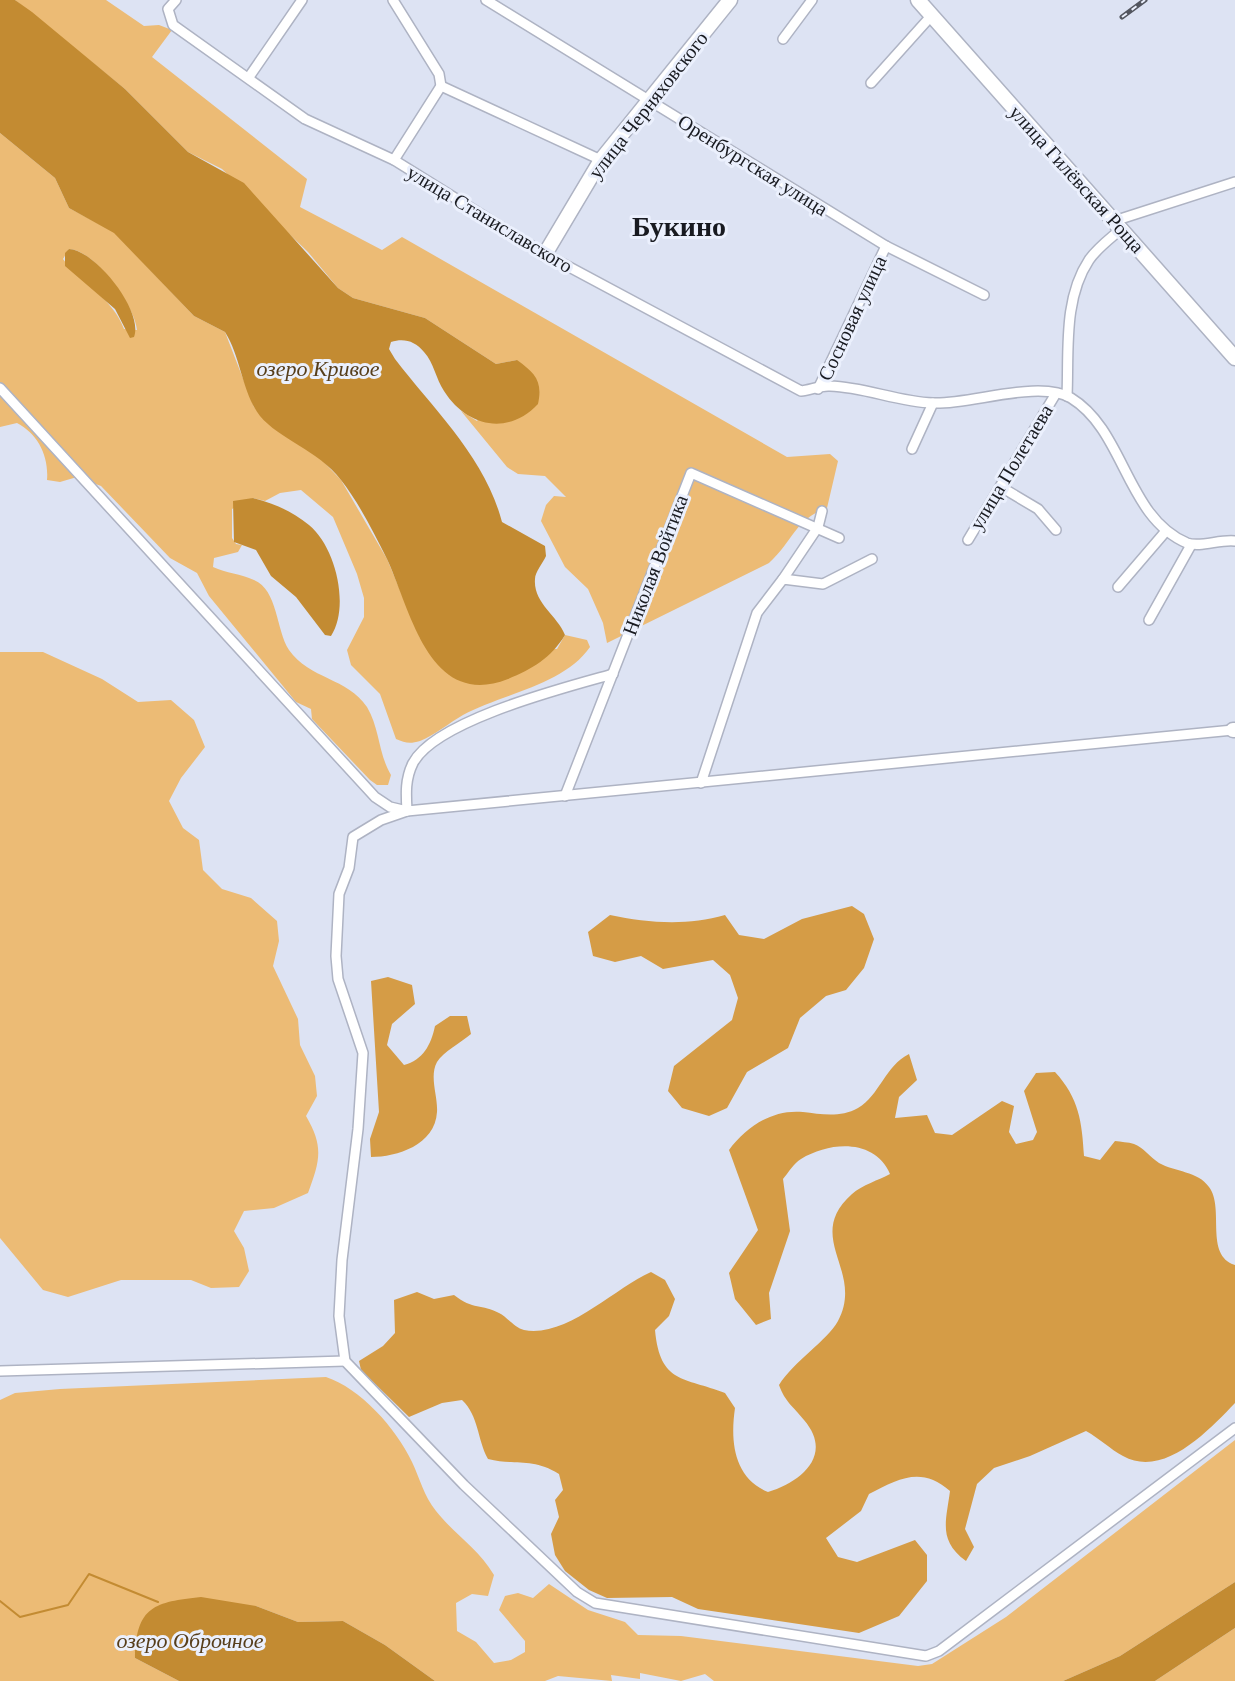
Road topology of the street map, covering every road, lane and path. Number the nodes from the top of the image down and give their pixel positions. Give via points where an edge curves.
1 (176, 0) edge
2 (302, 0) edge
3 (393, 0) edge
4 (486, 0) edge
5 (730, 0) edge
6 (812, 0) edge
7 (918, 0) edge
8 (932, 15) junction
9 (783, 39) dead end
10 (249, 77) junction
11 (871, 83) dead end
12 (441, 86) junction
13 (648, 100) junction
14 (394, 160) junction
15 (601, 160) junction
16 (1235, 182) edge
17 (1118, 225) junction
18 (886, 246) junction
19 (545, 254) junction
20 (984, 295) dead end
21 (1235, 358) edge
22 (0, 388) edge
23 (818, 389) junction
24 (1055, 395) junction
25 (1067, 396) junction
26 (933, 403) junction
27 (912, 449) dead end
28 (1001, 487) junction
29 (822, 511) dead end
30 (817, 529) junction
31 (1056, 530) dead end
32 (1166, 531) junction
33 (839, 538) dead end
34 (968, 540) dead end
35 (1235, 541) edge
36 (1191, 545) junction
37 (872, 559) dead end
38 (783, 579) junction
39 (1118, 587) dead end
40 (1149, 620) dead end
41 (613, 674) junction
42 (1234, 730) edge
43 (701, 783) junction
44 (565, 796) junction
45 (407, 811) junction
46 (345, 1361) junction
47 (0, 1371) edge
48 (1235, 1428) edge

1 - 10 street, улица Станиславского via 168,9 173,25
2 - 10 street
3 - 12 street via 439,74
4 - 13 street, Оренбургская улица
5 - 13 street, улица Черняховского
6 - 9 street
7 - 8 street, улица Гилёвская Роща
8 - 11 street
8 - 17 street, улица Гилёвская Роща
10 - 14 street, улица Станиславского via 305,119
12 - 14 street
12 - 15 street
13 - 15 street, улица Черняховского
13 - 18 street, Оренбургская улица
14 - 19 street, улица Станиславского
15 - 19 street, улица Черняховского
16 - 17 street
17 - 21 street, улица Гилёвская Роща
17 - 25 street via 1090,260 1076,290 1066,356
18 - 20 street, Оренбургская улица
18 - 23 street, Сосновая улица
19 - 23 street, улица Станиславского via 801,391
22 - 45 street via 375,797
23 - 26 street, улица Полетаева via 827,385
24 - 25 street, улица Полетаева
24 - 26 street, улица Полетаева via 1016,390
24 - 28 street, улица Полетаева
25 - 32 street, улица Полетаева via 1096,421
26 - 27 street
28 - 31 street via 1038,509
28 - 34 street, улица Полетаева
29 - 30 street
30 - 33 street, Николая Войтика
30 - 38 street
30 - 41 street, Николая Войтика via 691,473
32 - 36 street, улица Полетаева
32 - 39 street
35 - 36 street
36 - 40 street
37 - 38 street via 823,584
38 - 43 street via 757,613
41 - 44 street
41 - 45 street via 522,700 435,741 414,761 406,784
42 - 43 street
43 - 44 street
44 - 45 street
45 - 46 street via 353,837 339,894 338,979 363,1053 340,1288
46 - 47 street
46 - 48 street via 464,1485 595,1603 926,1656

